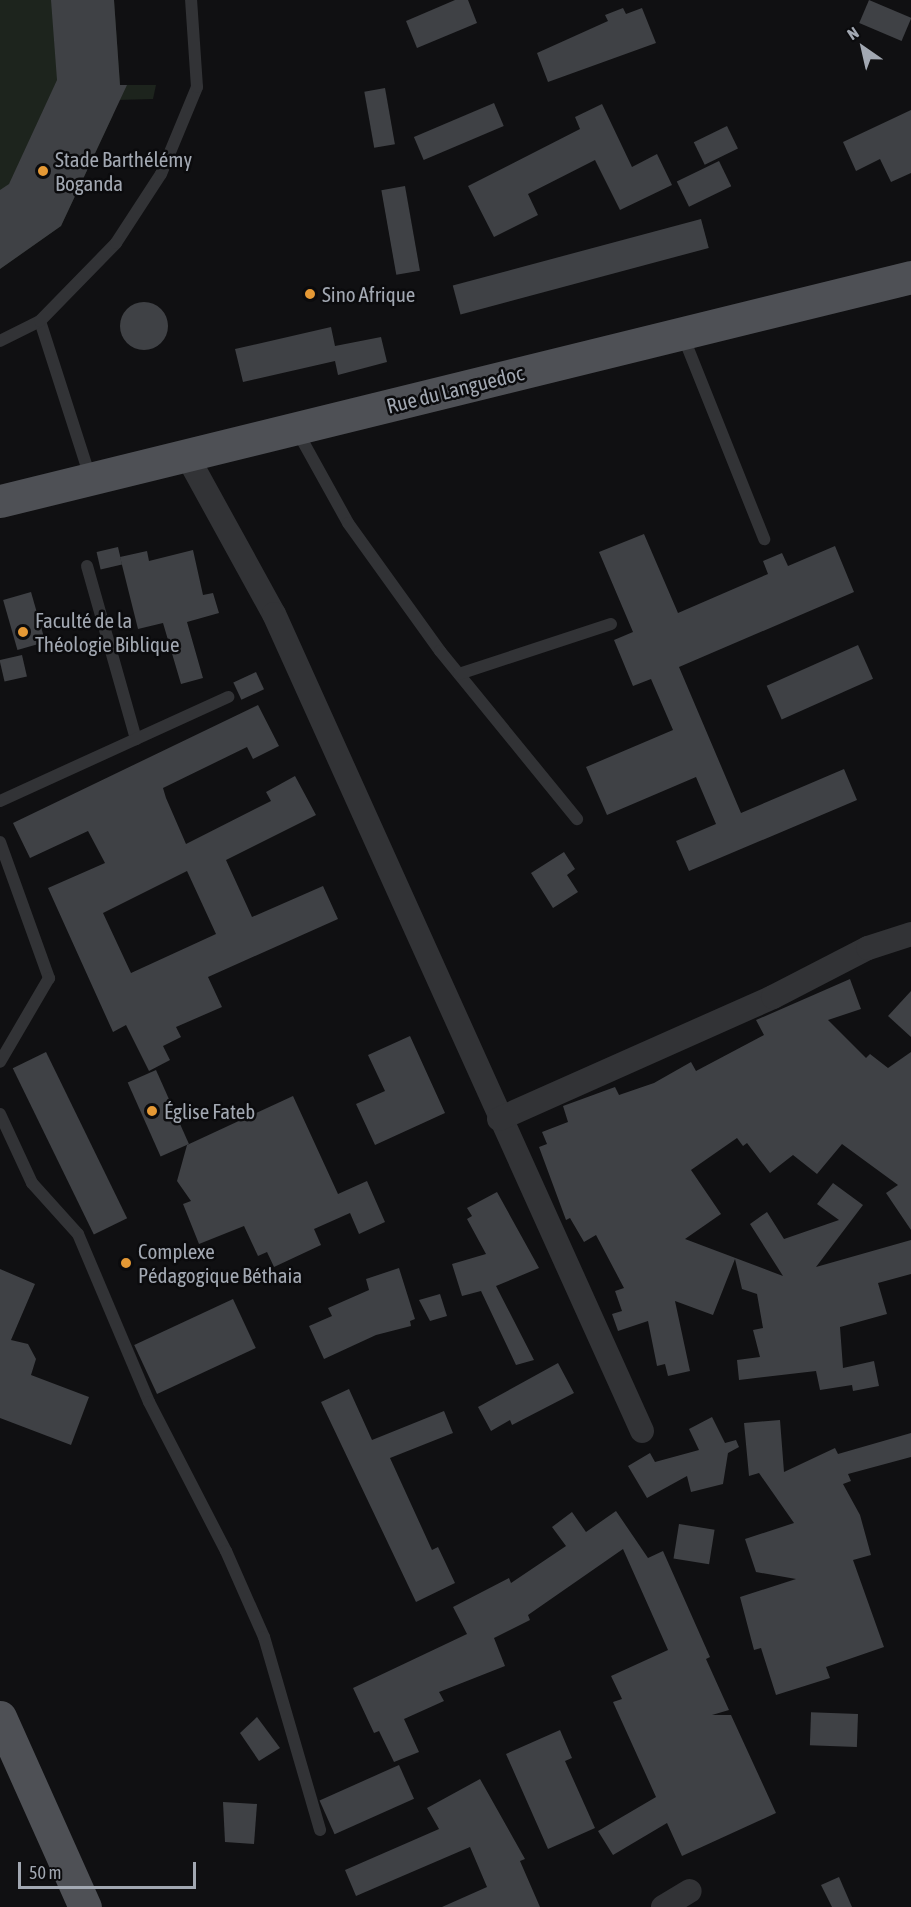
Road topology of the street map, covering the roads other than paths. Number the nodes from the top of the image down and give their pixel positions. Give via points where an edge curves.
1 (191, 0) edge
2 (911, 277) edge
3 (40, 321) junction
4 (683, 334) junction
5 (0, 341) edge
6 (295, 428) junction
7 (187, 456) junction
8 (92, 481) junction
9 (0, 501) edge
10 (764, 539) dead end
11 (87, 566) dead end
12 (610, 624) dead end
13 (459, 674) junction
14 (228, 697) dead end
15 (136, 739) junction
16 (0, 801) edge
17 (577, 819) dead end
18 (0, 842) edge
19 (911, 934) edge
20 (0, 1062) edge
21 (0, 1114) edge
22 (499, 1119) junction
23 (642, 1431) dead end
24 (0, 1717) edge
25 (320, 1830) dead end
26 (690, 1891) dead end
27 (85, 1907) edge
28 (663, 1907) edge

1 - 3 lane via 197,87 161,174 116,243
2 - 4 main road, Rue du Languedoc
3 - 5 lane
3 - 8 lane
4 - 6 main road, Rue du Languedoc
4 - 10 lane
6 - 7 main road, Rue du Languedoc
6 - 13 lane via 348,523
7 - 8 main road, Rue du Languedoc
7 - 22 street via 274,614
8 - 9 main road, Rue du Languedoc
11 - 15 lane
12 - 13 lane
13 - 17 lane
14 - 15 lane
15 - 16 lane
18 - 20 lane via 49,978
19 - 22 street via 868,948 773,997
21 - 25 lane via 32,1183 78,1234 149,1402 226,1551 264,1637
22 - 23 street
24 - 27 main road
26 - 28 street

